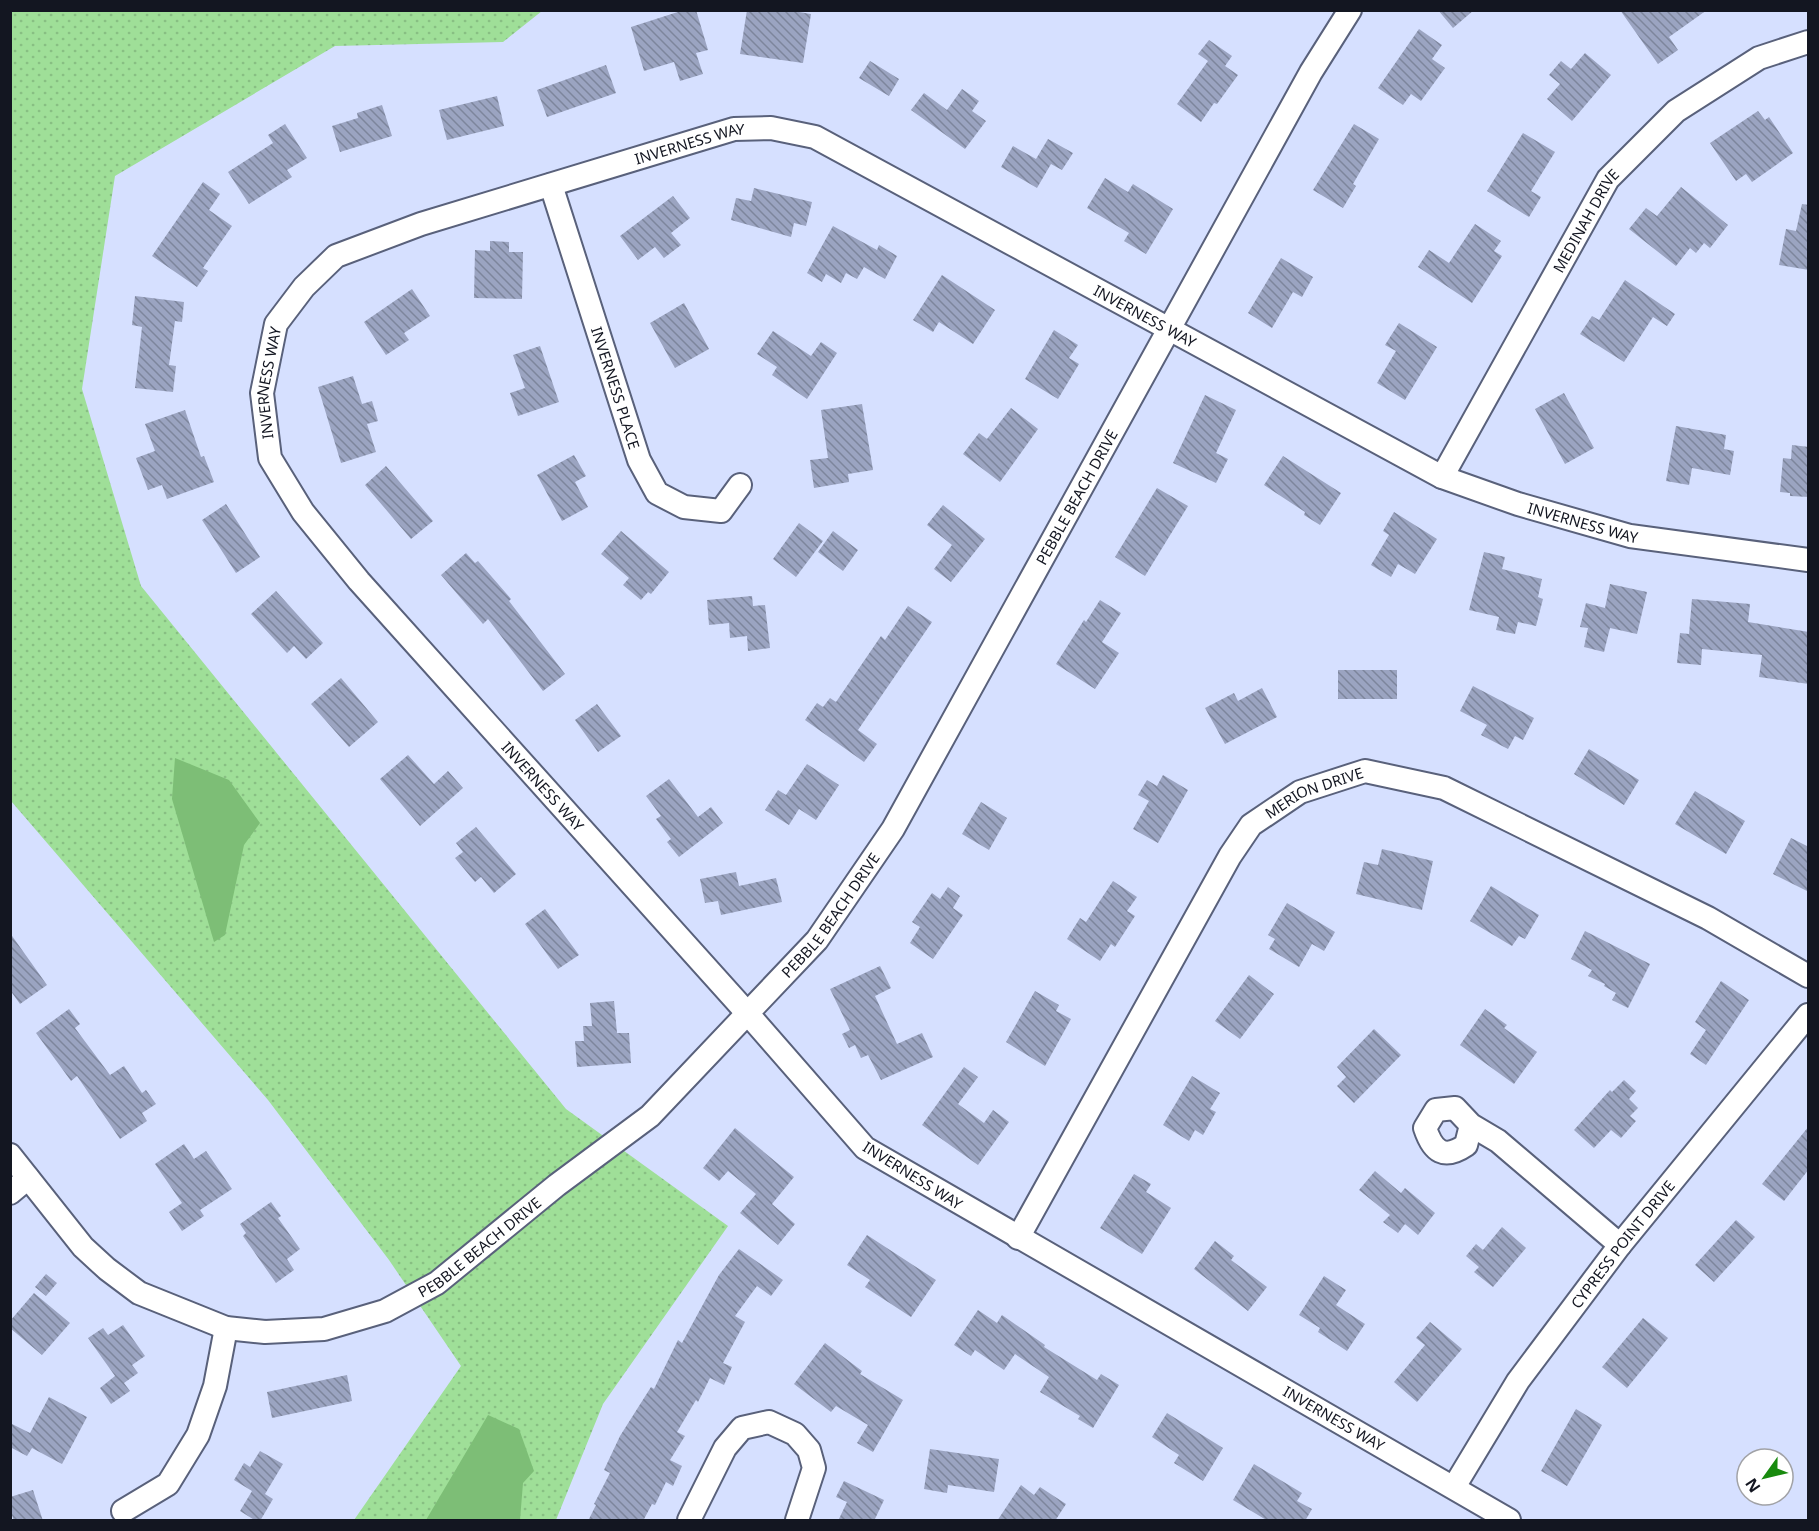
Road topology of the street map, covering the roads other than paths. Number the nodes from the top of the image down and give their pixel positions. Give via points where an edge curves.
1 (1350, 10) edge
2 (1809, 42) edge
3 (551, 185) junction
4 (1169, 330) junction
5 (1442, 477) junction
6 (740, 485) dead end
7 (1809, 560) edge
8 (1809, 976) edge
9 (748, 1014) junction
10 (1809, 1015) edge
11 (1471, 1125) dead end
12 (10, 1155) edge
13 (28, 1178) junction
14 (10, 1193) edge
15 (1018, 1238) junction
16 (1620, 1245) junction
17 (226, 1328) junction
18 (1454, 1487) junction
19 (123, 1511) dead end
20 (689, 1521) edge
21 (797, 1521) edge
22 (1509, 1521) edge

1 - 4 street, PEBBLE BEACH DRIVE via 1311,72
2 - 5 street, MEDINAH DRIVE via 1759,58 1676,111 1608,179
3 - 4 street, INVERNESS WAY via 734,129 771,128 815,136
3 - 6 street, INVERNESS PLACE via 639,460 657,493 684,507 721,511
3 - 9 street, INVERNESS WAY via 421,224 336,256 304,287 276,324 262,393 270,458 303,512 358,580
4 - 5 street, INVERNESS WAY
4 - 9 street, PEBBLE BEACH DRIVE via 893,829 817,940
5 - 7 street, INVERNESS WAY via 1518,504 1630,536
8 - 15 street, MERION DRIVE via 1708,918 1444,788 1365,771 1300,792 1251,825 1230,856
9 - 15 street, INVERNESS WAY via 865,1148
9 - 17 street, PEBBLE BEACH DRIVE via 650,1116 557,1185 437,1283 385,1311 324,1329 265,1332
10 - 16 street, CYPRESS POINT DRIVE
11 - 16 street via 1498,1141
12 - 13 street, PEBBLE BEACH DRIVE
13 - 14 street
13 - 17 street, PEBBLE BEACH DRIVE via 83,1247 107,1269 139,1293
15 - 18 street, INVERNESS WAY
16 - 18 street, CYPRESS POINT DRIVE via 1518,1381
17 - 19 street via 215,1386 198,1435 168,1484
18 - 22 street, INVERNESS WAY
20 - 21 street via 725,1448 742,1428 769,1422 795,1434 809,1450 814,1468

